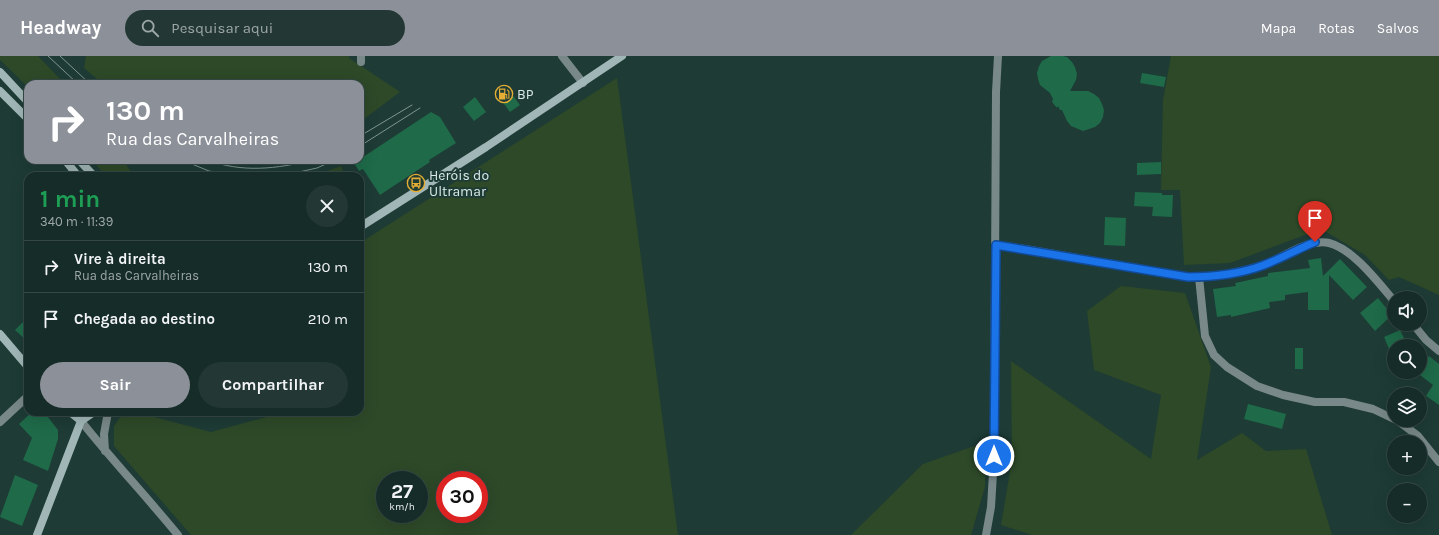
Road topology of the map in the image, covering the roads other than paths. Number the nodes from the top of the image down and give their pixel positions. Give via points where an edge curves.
1 (562, 56) edge
2 (622, 56) edge
3 (998, 56) edge
4 (0, 72) edge
5 (583, 84) junction
6 (0, 91) edge
7 (24, 98) edge
8 (24, 116) edge
9 (68, 164) edge
10 (83, 164) edge
11 (75, 172) edge
12 (90, 172) edge
13 (364, 224) edge
14 (996, 245) junction
15 (1199, 277) junction
16 (1387, 292) edge
17 (1419, 331) edge
18 (0, 334) edge
19 (1439, 351) edge
20 (24, 362) edge
21 (24, 400) edge
22 (1387, 415) edge
23 (75, 416) edge
24 (88, 416) edge
25 (107, 416) edge
26 (81, 421) junction
27 (0, 422) edge
28 (1406, 427) edge
29 (105, 451) junction
30 (1439, 462) edge
31 (38, 535) edge
32 (178, 535) edge
33 (986, 535) edge

1 - 5 street
2 - 5 main road
3 - 14 street
4 - 7 main road
5 - 13 main road
6 - 8 main road
9 - 11 main road
10 - 12 main road
14 - 15 street
14 - 33 street via 994,456 991,507
15 - 16 street via 1226,275 1264,265 1315,242 1328,242 1341,247 1370,271
15 - 22 street via 1205,336 1214,355 1227,367 1257,386 1283,395 1315,402 1344,402 1374,409
17 - 19 street
18 - 20 main road
21 - 27 street
23 - 26 main road
24 - 26 main road
25 - 29 street
26 - 29 street
26 - 31 main road
28 - 30 street via 1418,436
29 - 32 street

